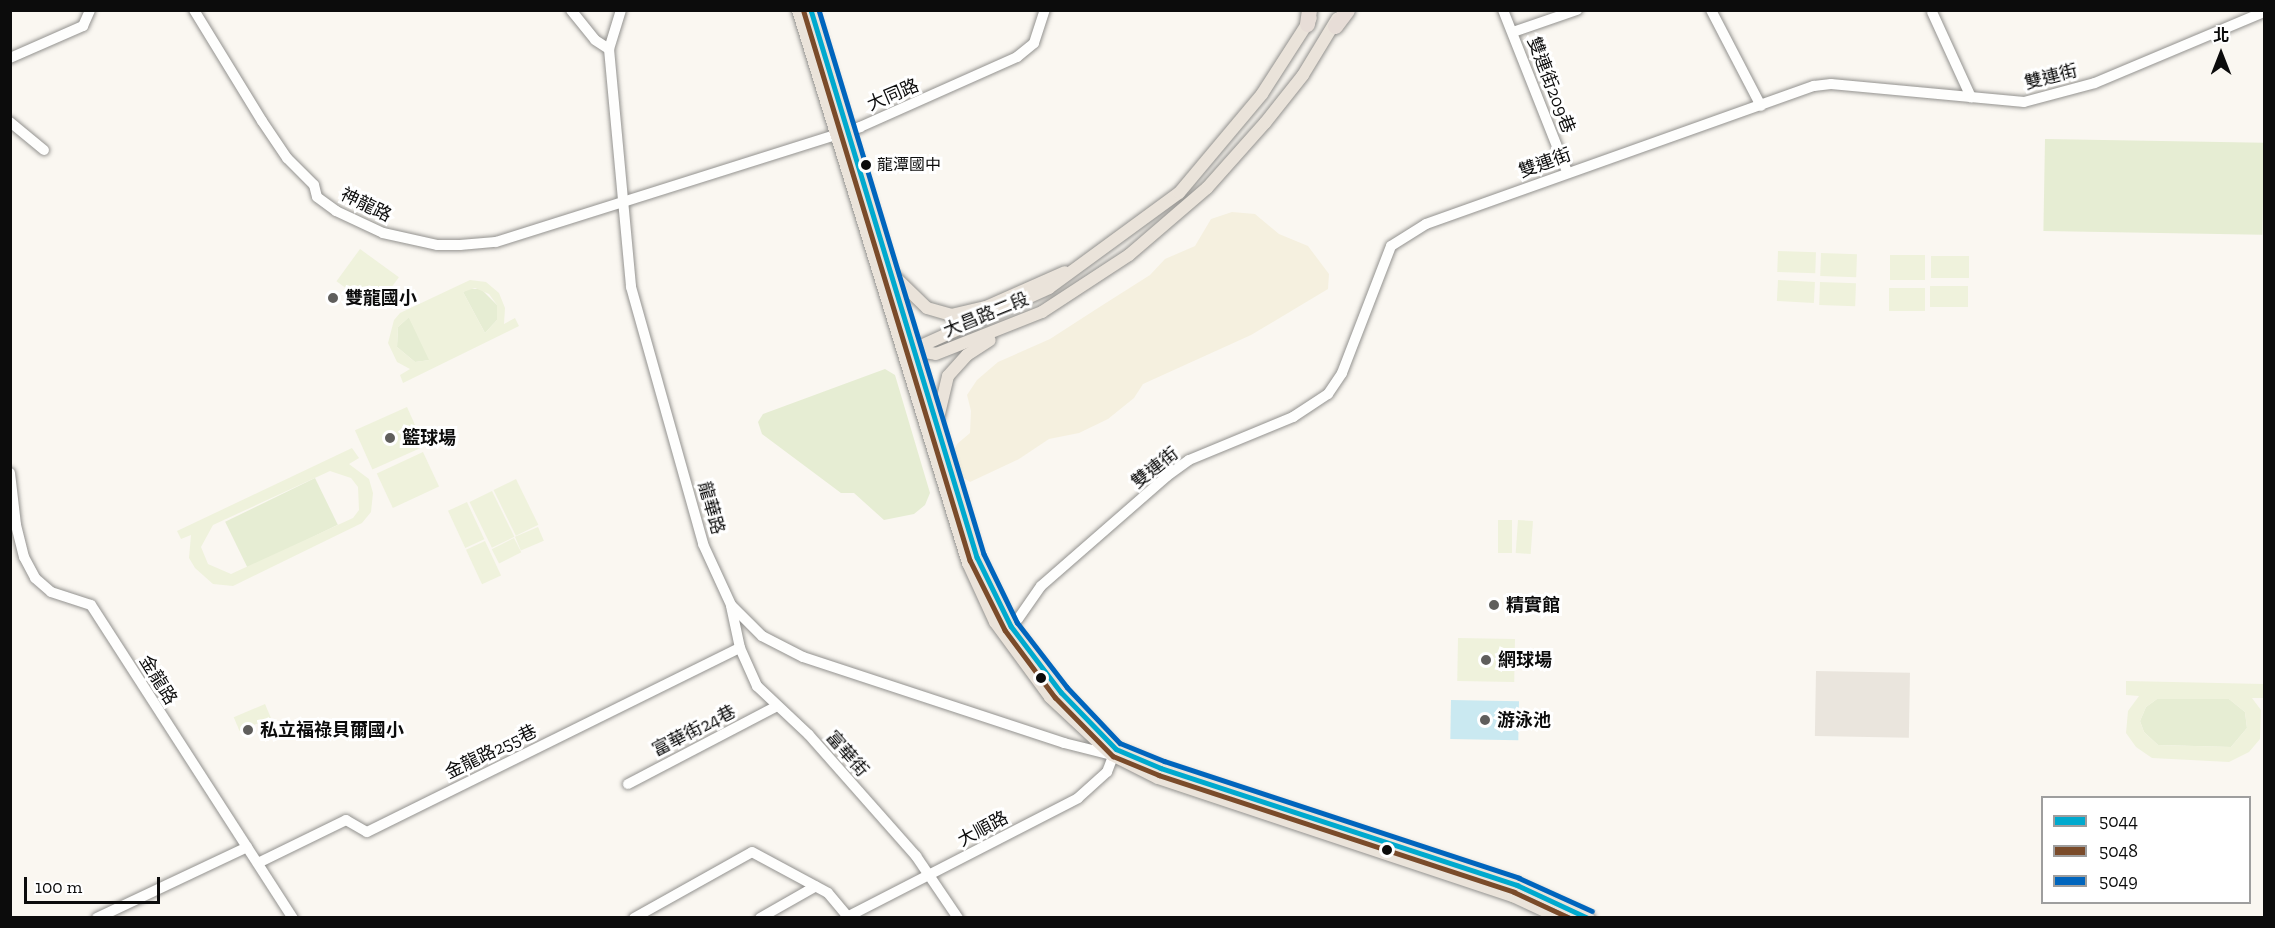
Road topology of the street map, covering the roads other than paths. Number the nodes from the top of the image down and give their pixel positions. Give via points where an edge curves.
1 (90, 10) edge
2 (194, 10) edge
3 (571, 10) edge
4 (621, 10) edge
5 (798, 10) edge
6 (811, 10) edge
7 (1045, 10) edge
8 (1316, 10) edge
9 (1341, 10) edge
10 (1347, 10) edge
11 (1503, 10) edge
12 (1577, 10) edge
13 (1711, 10) edge
14 (1932, 12) edge
15 (2265, 12) edge
16 (1308, 17) edge
17 (1335, 26) junction
18 (1513, 32) junction
19 (609, 49) junction
20 (10, 58) edge
21 (1971, 97) junction
22 (1761, 106) junction
23 (10, 123) edge
24 (842, 133) junction
25 (44, 150) dead end
26 (1567, 172) junction
27 (620, 200) junction
28 (883, 253) junction
29 (1096, 258) junction
30 (1042, 312) junction
31 (912, 350) junction
32 (940, 437) junction
33 (10, 473) edge
34 (731, 605) junction
35 (1006, 628) junction
36 (740, 648) junction
37 (775, 707) junction
38 (1114, 752) junction
39 (628, 784) dead end
40 (247, 847) junction
41 (258, 863) junction
42 (928, 877) junction
43 (816, 886) junction
44 (846, 917) edge
45 (97, 918) edge
46 (293, 918) edge
47 (634, 918) edge
48 (760, 918) edge
49 (958, 918) edge
50 (1560, 918) edge
51 (1589, 918) edge

1 - 20 street via 83,26
2 - 27 street, 神龍路 via 287,158 314,185 317,197 356,222 383,233 436,245 482,244
3 - 19 street via 595,40
4 - 19 street, 龍華路
5 - 24 main road
6 - 24 main road
7 - 24 street, 大同路 via 1034,43 1017,57
8 - 16 main road, 大昌路二段
9 - 17 main road, 大昌路二段
10 - 17 highway
11 - 18 street, 雙連街209巷
12 - 18 street
13 - 22 street
14 - 21 street
15 - 21 street, 雙連街 via 2095,83 2024,102
16 - 29 main road, 大昌路二段 via 1262,94 1217,153 1179,193
17 - 30 main road, 大昌路二段 via 1265,123 1207,188 1129,255
18 - 26 street, 雙連街209巷
19 - 27 street, 龍華路
21 - 22 street, 雙連街 via 1831,84
22 - 26 street, 雙連街
23 - 25 street
24 - 27 street, 大同路
24 - 28 main road
24 - 35 main road via 968,563
26 - 35 street, 雙連街 via 1404,235 1391,246 1342,373 1329,394 1293,417 1189,460 1041,586
27 - 34 street, 龍華路 via 626,256 644,336 703,544
28 - 29 main road via 896,280 910,296 927,308 951,315 986,307
28 - 31 main road
29 - 31 main road, 大昌路二段 via 1049,288
30 - 31 main road, 大昌路二段 via 936,354
30 - 32 main road via 983,343 955,366 944,385 938,412
31 - 32 main road
32 - 35 main road via 977,556
33 - 40 street, 金龍路 via 16,525 35,578 51,592 91,605
34 - 36 street, 富華街
34 - 38 street, 龍華路 via 762,636 803,657 1064,743
35 - 38 main road
36 - 37 street, 富華街 via 757,686
36 - 41 street, 金龍路255巷 via 367,832 346,819
37 - 39 street, 富華街24巷
37 - 42 street, 富華街 via 809,735 916,856
38 - 42 street, 大順路 via 1107,772 1078,798
38 - 50 main road via 1158,778 1513,896
38 - 51 main road via 1517,885
40 - 41 street, 金龍路
40 - 45 street
41 - 46 street, 金龍路
42 - 44 street, 大順路
42 - 49 street, 富華街
43 - 44 street via 828,893
43 - 47 street via 752,852
43 - 48 street

